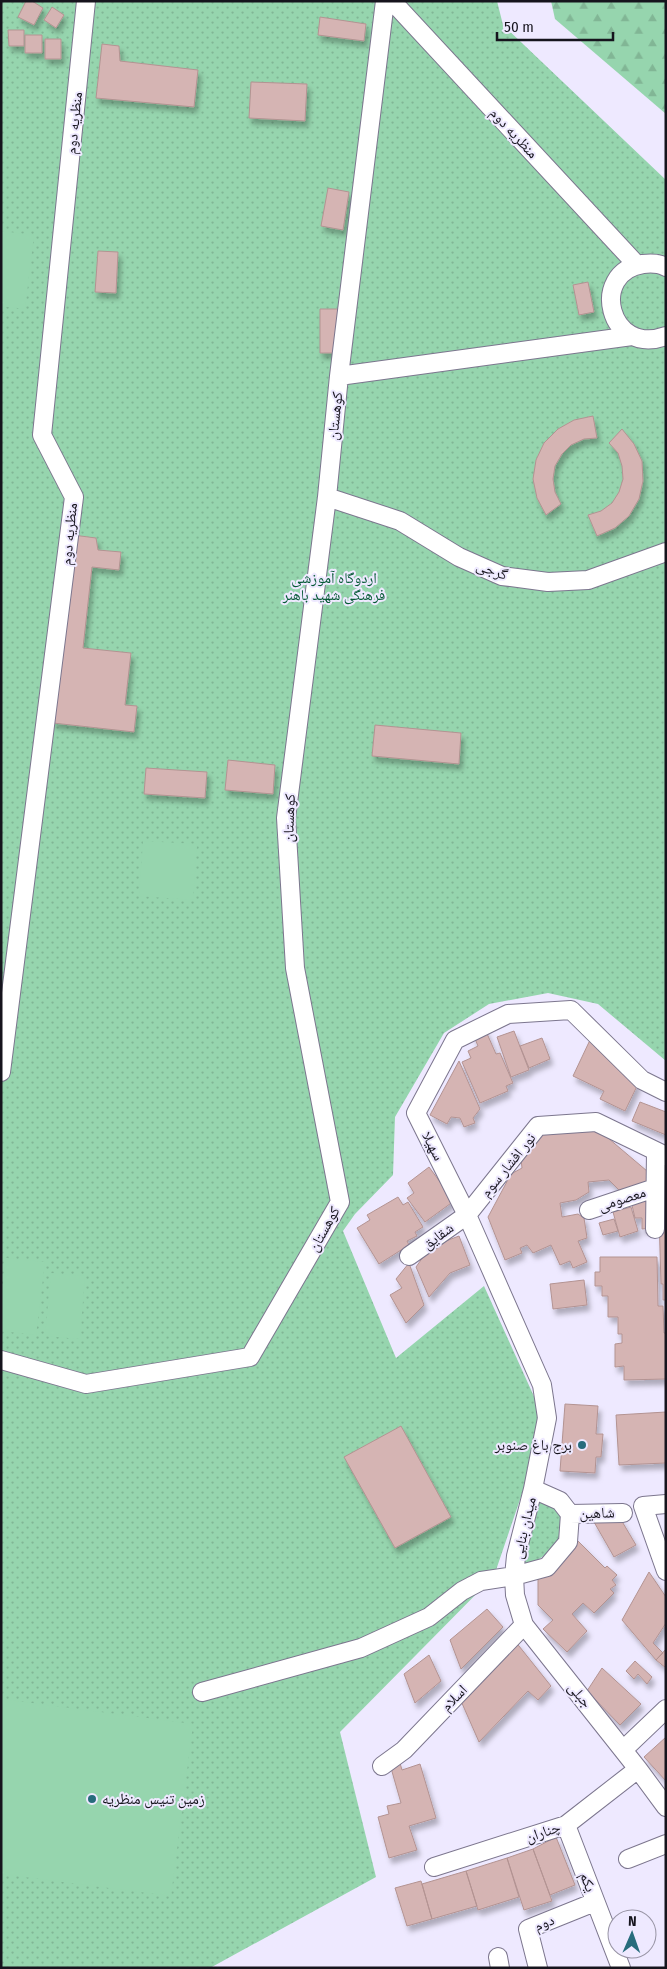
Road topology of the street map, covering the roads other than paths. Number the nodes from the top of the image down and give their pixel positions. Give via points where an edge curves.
1 (86, 1) edge
2 (385, 1) edge
3 (392, 1) edge
4 (637, 265) junction
5 (666, 267) edge
6 (632, 336) junction
7 (666, 336) edge
8 (339, 376) junction
9 (326, 497) junction
10 (666, 552) edge
11 (1, 1072) edge
12 (666, 1092) edge
13 (661, 1154) edge
14 (655, 1188) junction
15 (589, 1210) dead end
16 (467, 1215) junction
17 (655, 1229) dead end
18 (410, 1256) dead end
19 (1, 1360) edge
20 (533, 1490) junction
21 (666, 1504) edge
22 (623, 1512) dead end
23 (570, 1514) junction
24 (666, 1571) edge
25 (514, 1576) junction
26 (524, 1625) junction
27 (202, 1692) dead end
28 (666, 1709) edge
29 (623, 1750) junction
30 (382, 1766) dead end
31 (638, 1769) junction
32 (666, 1807) edge
33 (566, 1825) junction
34 (666, 1844) edge
35 (628, 1859) dead end
36 (434, 1867) dead end
37 (596, 1902) junction
38 (538, 1968) edge
39 (621, 1968) edge

1 - 11 street, منظریه دوم via 42,435 74,497
2 - 8 street, کوهستان
3 - 4 street, منظریه دوم
4 - 5 street via 649,263
4 - 6 street via 616,280 610,306 621,329
6 - 7 street via 644,340
6 - 8 street
8 - 9 street, کوهستان
9 - 10 street, گرجی via 400,521 459,557 502,576 548,582 588,580
9 - 19 street, کوهستان via 286,818 295,968 340,1202 250,1357 86,1384
12 - 16 street, سهیلا via 642,1080 571,1010 508,1014 455,1040 416,1113
13 - 14 street, معصومی
13 - 16 street, نور افشار سوم via 596,1122 538,1126
14 - 15 street, معصومی
14 - 17 street, معصومی
16 - 18 street, شقایق
16 - 20 street, سهیلا via 542,1385 547,1418
20 - 23 street, میدان بنایی via 560,1501
20 - 25 street, میدان بنایی
21 - 24 street via 643,1506
22 - 23 street, شاهین
23 - 25 street, میدان بنایی via 568,1542 547,1567
25 - 26 street, جبلی via 515,1595
25 - 27 street via 481,1581 429,1616 361,1648
26 - 29 street, جبلی
26 - 30 street, اسلام via 404,1750
28 - 29 street
29 - 31 street, جبلی
31 - 32 street, جبلی
31 - 33 street, چناران
33 - 36 street, چناران
33 - 37 street, یکم
34 - 35 street
37 - 38 street, دوم via 528,1929
37 - 39 street, یکم

